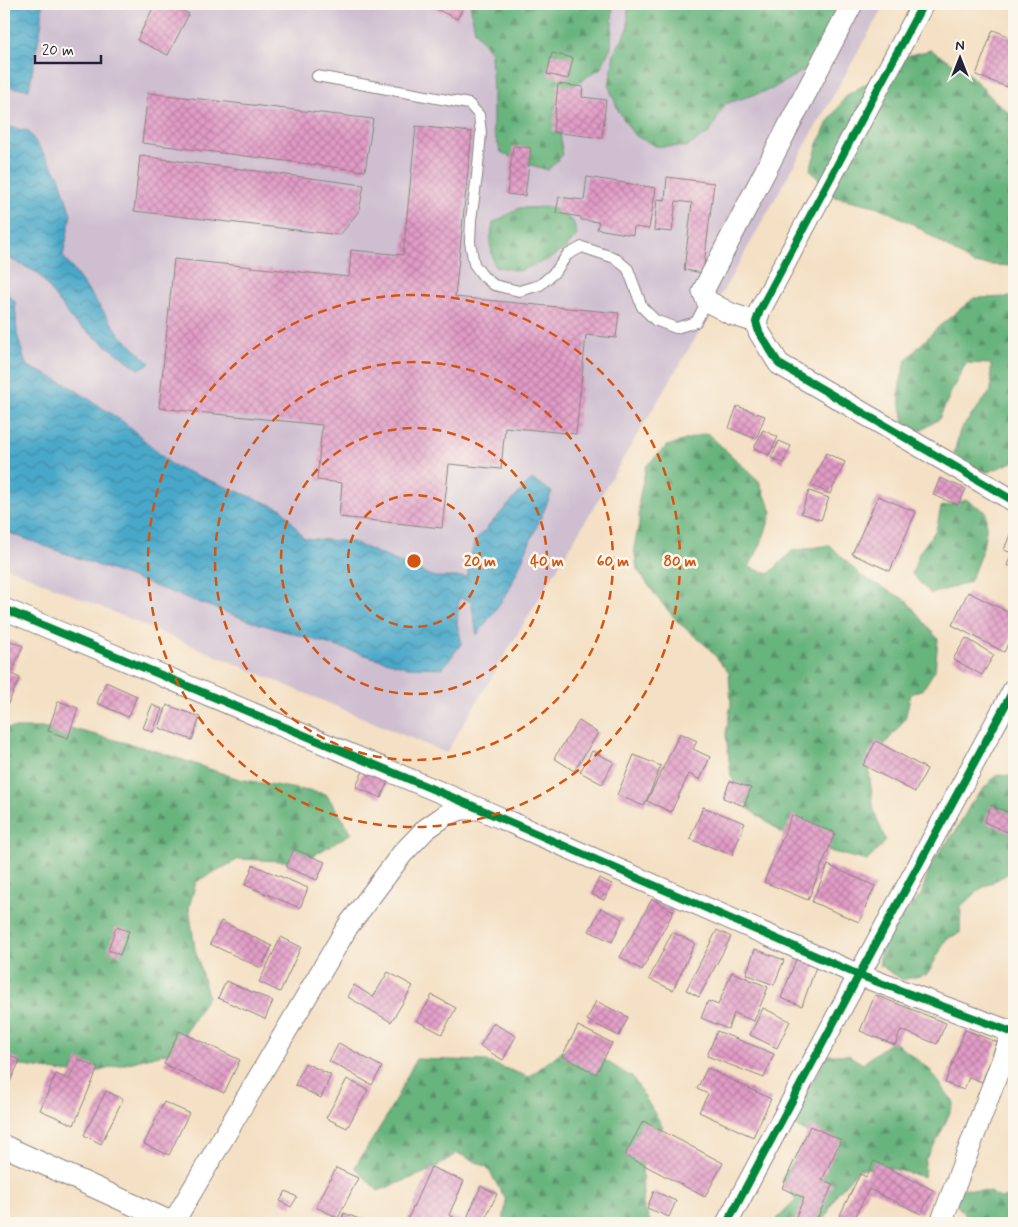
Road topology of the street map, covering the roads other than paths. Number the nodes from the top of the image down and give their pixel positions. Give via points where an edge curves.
1 (852, 4) edge
2 (923, 4) edge
3 (317, 76) dead end
4 (708, 300) junction
5 (756, 322) junction
6 (1014, 500) edge
7 (4, 609) edge
8 (1014, 689) edge
9 (480, 809) junction
10 (859, 975) junction
11 (1014, 1031) edge
12 (4, 1146) edge
13 (173, 1223) edge
14 (727, 1223) edge
15 (941, 1223) edge

1 - 4 street via 703,291
2 - 5 street
3 - 4 lane via 469,104 479,115 481,133 470,242 474,264 494,285 519,291 540,286 556,272 566,254 582,247 615,258 628,269 642,307 655,320 676,328 696,322
4 - 5 street via 732,314
5 - 6 street via 758,332 779,364
7 - 9 street
8 - 10 street
9 - 10 street
9 - 13 street via 461,809 426,829 402,854 348,926
10 - 11 street
10 - 14 street
11 - 15 street
12 - 13 street

